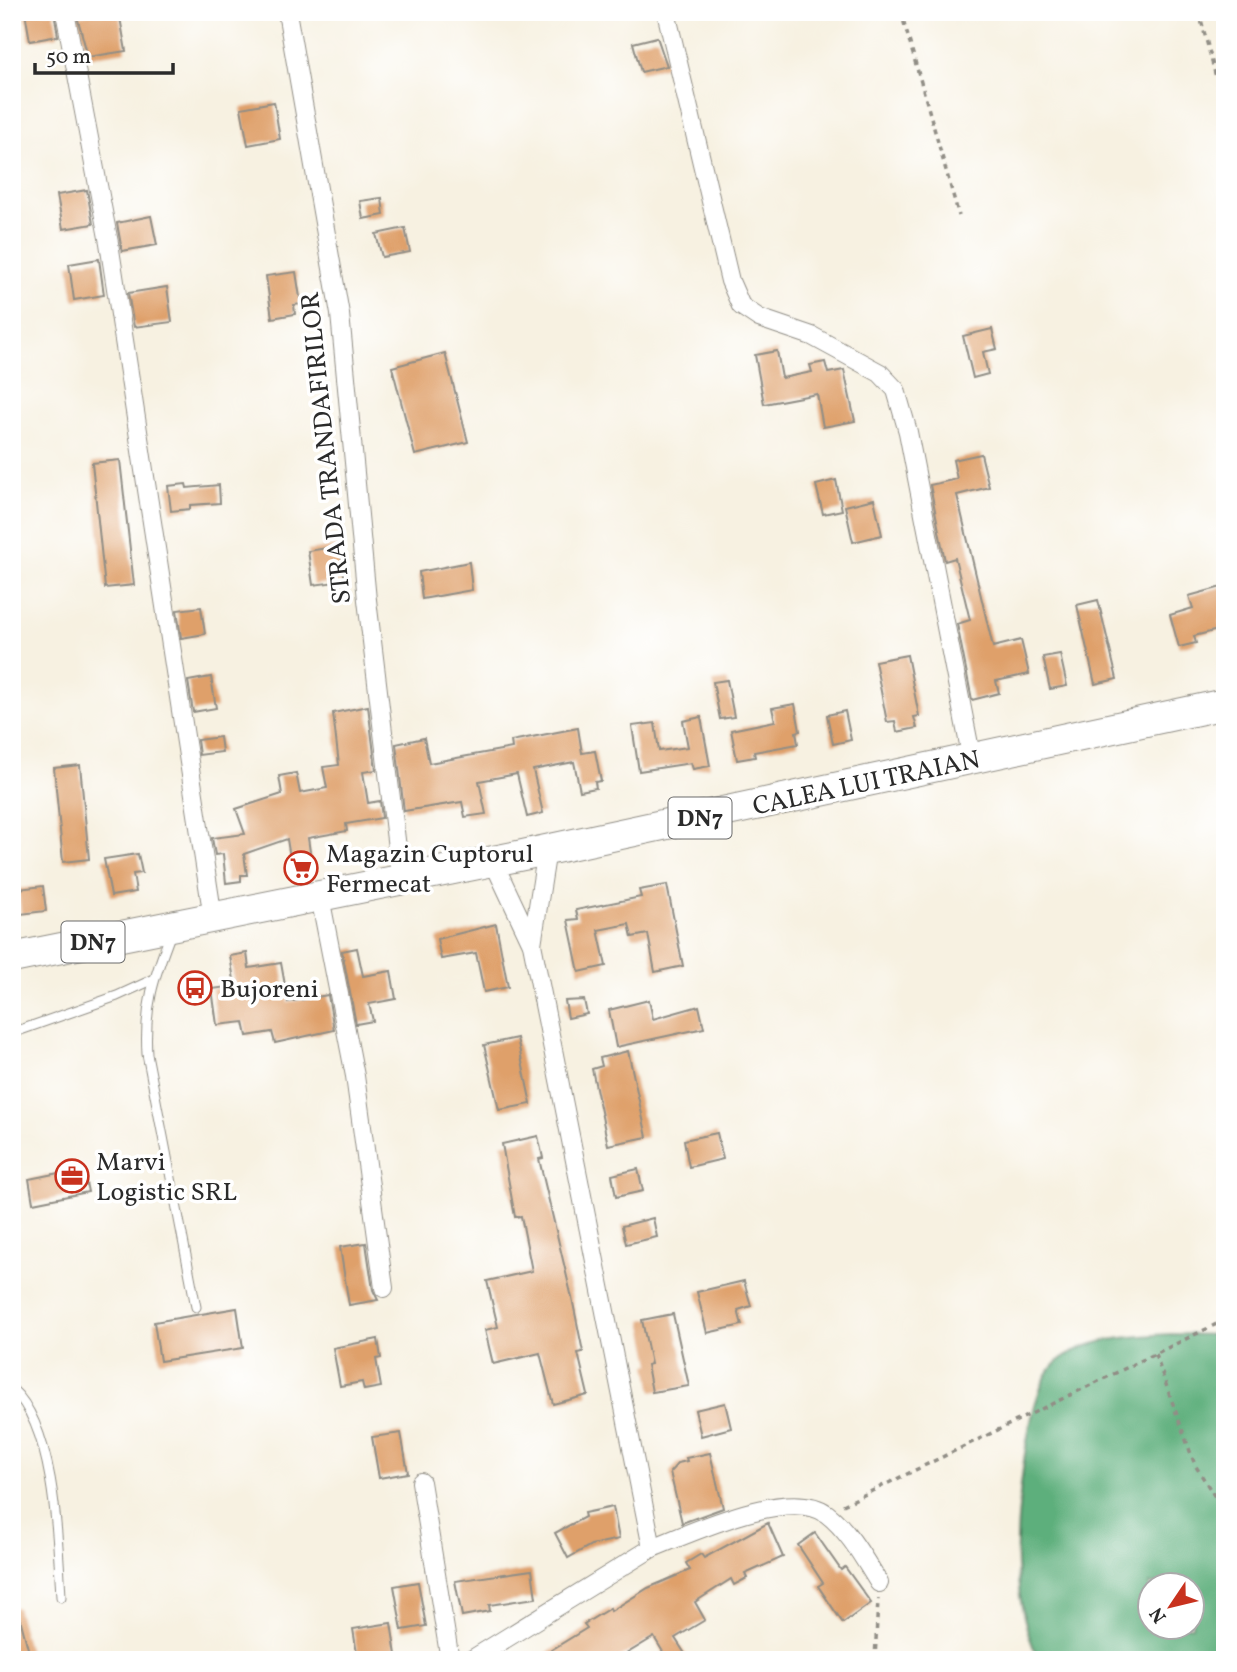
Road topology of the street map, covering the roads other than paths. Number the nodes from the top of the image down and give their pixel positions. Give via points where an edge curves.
1 (65, 12) edge
2 (287, 12) edge
3 (666, 12) edge
4 (1225, 704) edge
5 (972, 760) junction
6 (548, 850) junction
7 (493, 861) junction
8 (401, 881) junction
9 (320, 897) junction
10 (213, 918) junction
11 (174, 926) junction
12 (531, 944) junction
13 (12, 958) edge
14 (152, 980) junction
15 (12, 1033) edge
16 (384, 1288) dead end
17 (196, 1307) dead end
18 (12, 1389) edge
19 (421, 1482) dead end
20 (652, 1548) junction
21 (879, 1583) road end
22 (61, 1597) dead end
23 (450, 1660) edge
24 (471, 1660) edge

1 - 10 street via 108,243
2 - 8 street, STRADA TRANDAFIRILOR via 340,314 366,600
3 - 5 street via 730,281 741,306 864,362 896,390
4 - 5 highway, CALEA LUI TRAIAN / DN7
5 - 6 highway, CALEA LUI TRAIAN / DN7
6 - 7 highway, CALEA LUI TRAIAN / DN7
6 - 12 street
7 - 8 highway, CALEA LUI TRAIAN / DN7
7 - 12 street
8 - 9 highway, CALEA LUI TRAIAN / DN7
9 - 10 highway, CALEA LUI TRAIAN / DN7
9 - 16 street via 355,1076
10 - 11 highway, CALEA LUI TRAIAN / DN7
11 - 13 highway, CALEA LUI TRAIAN / DN7
11 - 14 lane
12 - 20 street
14 - 15 lane
14 - 17 lane via 147,1054
18 - 22 lane via 22,1398 47,1459
19 - 23 street
20 - 21 street via 740,1515 803,1506 826,1513
20 - 24 street

